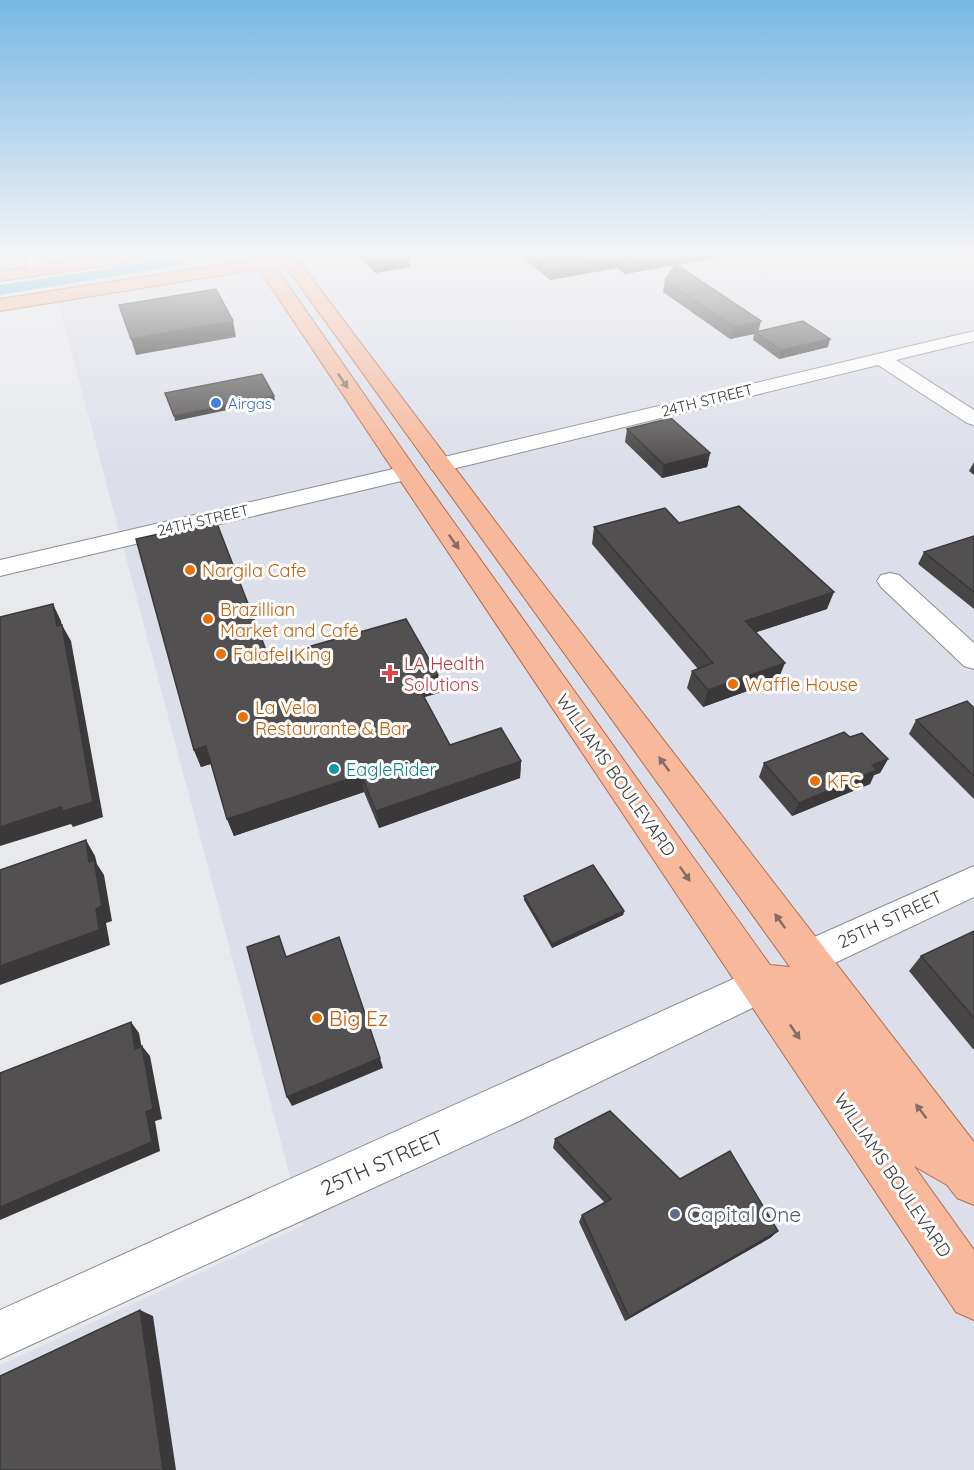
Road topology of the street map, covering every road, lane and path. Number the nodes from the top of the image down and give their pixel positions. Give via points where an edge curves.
1 (318, 325) edge
2 (332, 325) edge
3 (974, 336) edge
4 (880, 358) junction
5 (974, 418) edge
6 (377, 431) junction
7 (440, 465) junction
8 (406, 473) junction
9 (482, 522) junction
10 (0, 567) edge
11 (890, 581) dead end
12 (974, 659) edge
13 (974, 881) edge
14 (807, 958) junction
15 (762, 984) junction
16 (971, 1178) edge
17 (974, 1294) edge
18 (0, 1335) edge

1 -> 6 main road, WILLIAMS BOULEVARD
2 - 7 main road
3 - 4 street, 24TH STREET
4 - 5 street
4 - 7 street, 24TH STREET
6 - 7 main road via 405,443 422,459
6 - 8 main road, WILLIAMS BOULEVARD
7 - 9 main road
8 - 9 main road via 438,483 464,514
8 - 10 street, 24TH STREET
8 -> 15 main road, WILLIAMS BOULEVARD
14 -> 9 main road
11 - 12 street
13 - 14 street, 25TH STREET
16 -> 14 main road
15 - 16 main road via 790,987 810,1002 907,1134
15 -> 17 main road, WILLIAMS BOULEVARD
15 - 18 street, 25TH STREET

